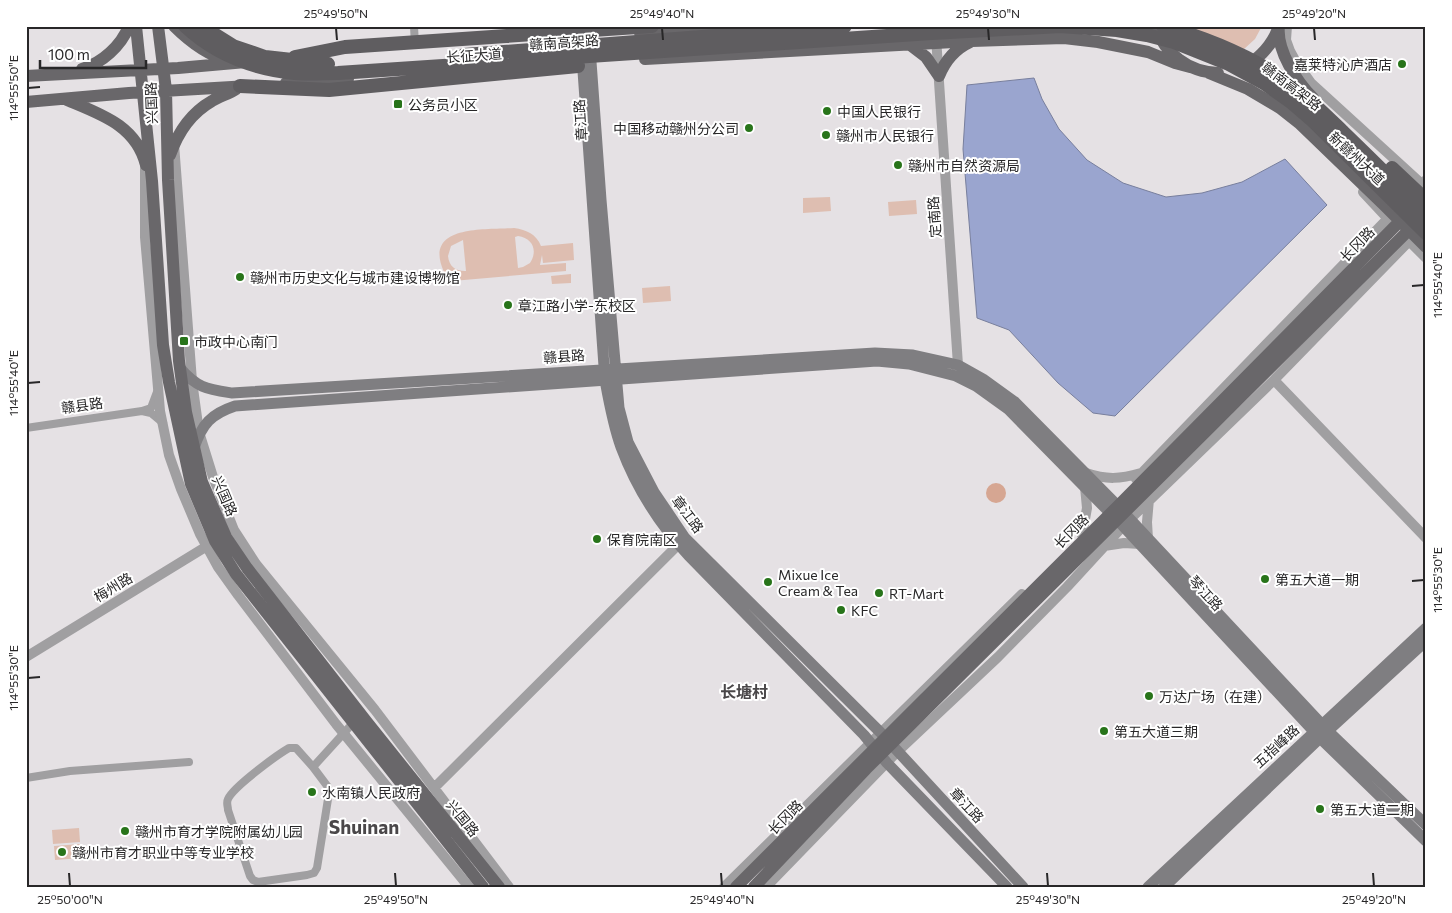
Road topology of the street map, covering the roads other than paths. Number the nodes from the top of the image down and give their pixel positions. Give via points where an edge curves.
1 (128, 26) edge
2 (136, 26) edge
3 (158, 26) edge
4 (174, 26) edge
5 (185, 26) edge
6 (201, 26) edge
7 (414, 26) edge
8 (652, 26) edge
9 (717, 26) edge
10 (845, 26) edge
11 (935, 26) edge
12 (1155, 26) edge
13 (1163, 26) edge
14 (1279, 26) edge
15 (1287, 26) edge
16 (584, 31) edge
17 (972, 41) junction
18 (937, 43) junction
19 (909, 44) junction
20 (733, 46) junction
21 (415, 47) junction
22 (294, 57) junction
23 (587, 62) junction
24 (236, 63) junction
25 (164, 68) junction
26 (1190, 68) junction
27 (141, 69) junction
28 (66, 73) junction
29 (1209, 73) junction
30 (26, 76) edge
31 (939, 76) junction
32 (240, 86) junction
33 (166, 90) junction
34 (144, 92) junction
35 (63, 99) junction
36 (26, 102) edge
37 (1315, 105) junction
38 (174, 143) junction
39 (145, 160) junction
40 (168, 180) junction
41 (152, 181) junction
42 (1423, 194) edge
43 (1426, 214) edge
44 (1426, 224) edge
45 (1405, 227) edge
46 (1426, 247) edge
47 (1426, 258) edge
48 (180, 368) junction
49 (957, 370) junction
50 (611, 374) junction
51 (1274, 380) junction
52 (192, 381) junction
53 (157, 390) junction
54 (142, 411) junction
55 (163, 424) junction
56 (26, 428) edge
57 (199, 432) junction
58 (194, 448) junction
59 (1086, 473) junction
60 (1142, 473) junction
61 (1085, 487) junction
62 (1149, 499) junction
63 (1118, 514) junction
64 (1082, 535) junction
65 (1426, 538) edge
66 (682, 541) junction
67 (1144, 542) junction
68 (211, 544) junction
69 (1104, 546) junction
70 (1426, 628) edge
71 (1426, 641) edge
72 (26, 657) edge
73 (353, 722) junction
74 (1321, 731) junction
75 (344, 733) junction
76 (888, 742) junction
77 (878, 752) junction
78 (189, 762) dead end
79 (313, 767) junction
80 (26, 778) edge
81 (434, 788) junction
82 (1426, 825) edge
83 (1426, 841) edge
84 (469, 887) edge
85 (483, 887) edge
86 (498, 887) edge
87 (509, 887) edge
88 (724, 887) edge
89 (736, 887) edge
90 (754, 887) edge
91 (766, 887) edge
92 (1007, 887) edge
93 (1023, 887) edge
94 (1148, 887) edge
95 (1164, 887) edge

1 - 28 main road via 120,42 97,63
2 - 27 main road, 兴国路
3 - 25 main road, 兴国路
4 - 24 main road via 208,53
5 - 20 highway, 赣南高架路, bridge via 199,39 229,57 261,68 296,73
6 - 10 highway, 赣南高架路, bridge via 233,46 265,58 338,65
7 - 21 street
8 - 22 highway, bridge via 345,47
9 - 16 main road, 长征大道
11 - 18 street, 定南路
12 - 26 main road via 1171,54
13 - 37 highway, 赣南高架路, bridge via 1219,46 1268,70
14 - 29 main road via 1273,40 1257,59 1234,71
14 - 42 main road, 新赣州大道 via 1285,55 1301,84 1316,101
15 - 42 street via 1286,40 1290,51 1312,83
16 - 21 main road, 长征大道
16 - 23 main road, 章江路
17 - 18 main road, 长征大道
17 - 26 main road, 长征大道 via 1064,38 1098,42 1148,52
17 - 31 main road via 954,53
18 - 19 main road, 长征大道
18 - 31 street, 定南路
19 - 23 main road, 长征大道
19 - 31 main road via 926,57
20 - 32 highway, bridge via 557,68 329,90
20 - 45 highway, 赣南高架路, bridge via 1060,26 1147,35 1174,42 1245,72 1291,102 1313,121
21 - 22 main road, 长征大道
22 - 24 main road, 长征大道
23 - 32 main road, 长征大道
23 - 50 main road, 章江路
24 - 25 main road, 长征大道
25 - 27 main road, 长征大道
25 - 33 main road, 兴国路
26 - 29 main road, 长征大道
27 - 28 main road, 长征大道
27 - 34 main road, 兴国路
28 - 30 main road, 长征大道
29 - 45 main road, 新赣州大道 via 1259,94 1280,108
31 - 49 street, 定南路
32 - 33 main road, 长征大道
32 - 38 main road via 197,112
33 - 34 main road, 长征大道
33 - 38 street
33 - 40 main road, 兴国路
34 - 35 main road, 长征大道
34 - 39 street
34 - 41 main road, 兴国路
35 - 36 main road, 长征大道
35 - 39 main road via 101,114 128,133 136,141
37 - 42 highway, bridge
37 - 43 highway, 赣南高架路, bridge
38 - 40 main road via 168,162
38 - 52 street
39 - 41 main road
39 - 53 street via 145,237
40 - 48 main road, 兴国路
41 - 68 main road, 兴国路 via 163,345 169,382 191,484
42 - 45 main road, 长冈路
43 - 45 main road, 长冈路
44 - 45 street
45 - 46 main road, 新赣州大道
45 - 47 street
45 - 51 street
45 - 60 street
45 - 63 main road, 长冈路
48 - 52 main road, 赣县路
48 - 58 main road, 兴国路
49 - 50 main road, 赣县路 via 912,355 875,353
49 - 59 main road, 琴江路 via 983,379 1015,402
49 - 61 main road, 琴江路 via 1008,409
50 - 52 main road, 赣县路 via 232,393 210,390
50 - 57 main road, 赣县路 via 235,406 211,418
50 - 66 main road, 章江路 via 611,410 620,445 644,496
51 - 62 street
51 - 65 street
52 - 57 street
53 - 54 street via 151,408
53 - 55 street
54 - 55 street via 151,413
54 - 56 street, 赣县路
55 - 68 street via 181,489
57 - 58 main road, 赣县路
57 - 81 street via 234,530 256,564
58 - 86 main road, 兴国路 via 202,482 226,537 247,568
59 - 60 street via 1120,479
59 - 63 main road, 琴江路
60 - 63 street
61 - 63 main road, 琴江路
61 - 64 street via 1087,508
62 - 63 street
62 - 67 street
63 - 64 street
63 - 67 main road, 琴江路
63 - 69 street
63 - 76 main road, 长冈路
64 - 76 street
66 - 76 main road, 章江路
66 - 77 main road, 章江路
66 - 81 street
67 - 69 street
67 - 74 main road, 琴江路
68 - 72 street, 梅州路
68 - 73 main road, 兴国路
68 - 75 street via 238,596
69 - 76 street via 998,657
70 - 74 main road, 五指峰路
71 - 74 main road, 五指峰路
73 - 75 street
73 - 85 main road, 兴国路
74 - 82 main road, 琴江路
74 - 83 main road, 琴江路
74 - 94 main road, 五指峰路
74 - 95 main road, 五指峰路
75 - 79 street
75 - 84 street
76 - 77 main road, 长冈路
76 - 93 main road, 章江路
77 - 88 street
77 - 89 main road, 长冈路
77 - 90 main road, 长冈路
77 - 91 street
77 - 92 main road, 章江路
78 - 80 street via 70,771
79 - 79 street via 296,748 289,748 228,797 228,810 254,880 307,875 317,868 328,788
81 - 87 street

